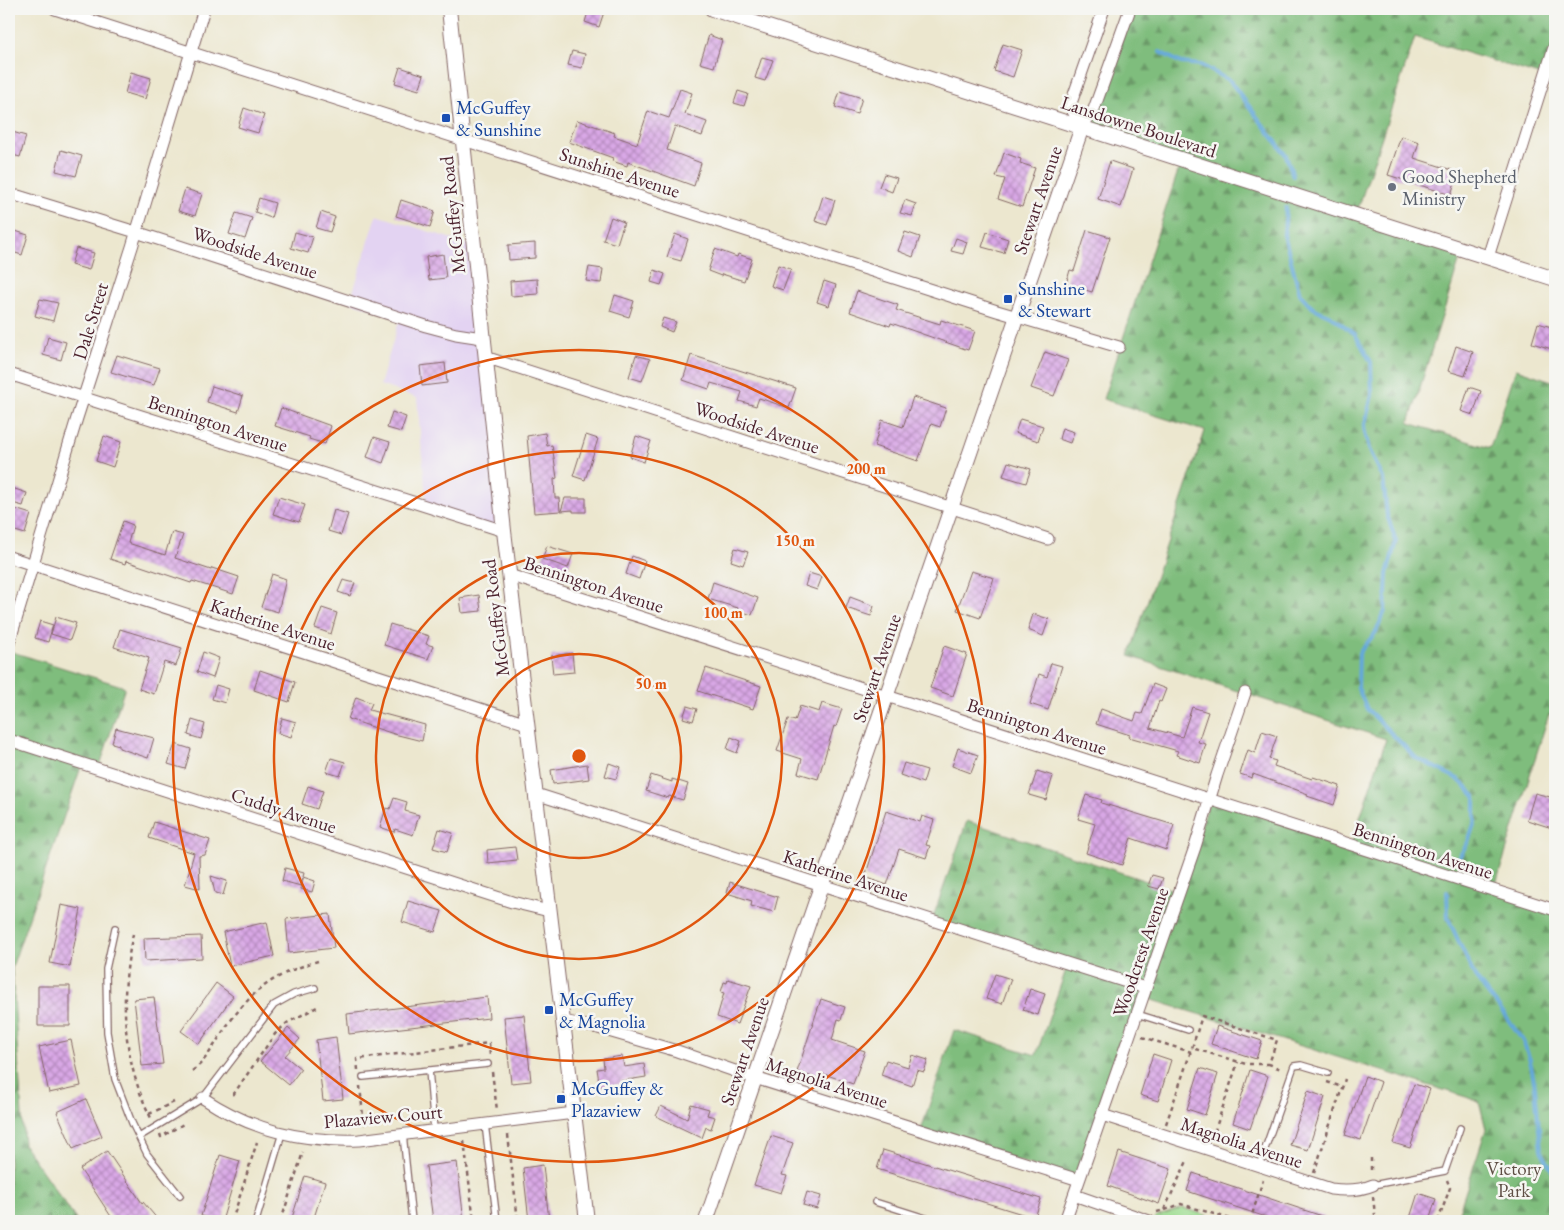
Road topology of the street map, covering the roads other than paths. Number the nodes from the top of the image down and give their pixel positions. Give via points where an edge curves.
1 (55, 9) edge
2 (204, 9) edge
3 (449, 9) edge
4 (712, 9) edge
5 (1104, 9) edge
6 (1130, 9) edge
7 (1555, 44) edge
8 (191, 52) junction
9 (1082, 127) junction
10 (463, 139) junction
11 (18, 196) dead end
12 (136, 232) junction
13 (1488, 257) junction
14 (1555, 279) edge
15 (1016, 317) junction
16 (482, 338) junction
17 (1119, 347) dead end
18 (485, 357) junction
19 (9, 374) edge
20 (84, 398) junction
21 (951, 507) junction
22 (504, 531) junction
23 (1048, 539) dead end
24 (9, 558) edge
25 (32, 565) junction
26 (509, 575) junction
27 (9, 643) edge
28 (1245, 693) dead end
29 (886, 696) junction
30 (527, 724) junction
31 (9, 740) edge
32 (536, 794) junction
33 (1210, 800) junction
34 (821, 885) junction
35 (1555, 910) edge
36 (549, 911) junction
37 (115, 928) dead end
38 (316, 988) dead end
39 (1146, 988) junction
40 (1137, 1014) junction
41 (563, 1021) junction
42 (1188, 1030) dead end
43 (488, 1064) dead end
44 (429, 1070) junction
45 (1328, 1073) dead end
46 (363, 1077) dead end
47 (755, 1078) junction
48 (203, 1098) junction
49 (574, 1113) junction
50 (1102, 1115) junction
51 (485, 1124) junction
52 (1460, 1128) dead end
53 (434, 1130) junction
54 (282, 1133) junction
55 (403, 1134) junction
56 (139, 1137) junction
57 (1263, 1167) junction
58 (1079, 1180) junction
59 (1373, 1185) joint
60 (1074, 1195) junction
61 (180, 1196) dead end
62 (875, 1202) dead end
63 (1152, 1217) edge
64 (256, 1221) edge
65 (412, 1221) edge
66 (497, 1221) edge
67 (587, 1221) edge
68 (706, 1221) edge
69 (935, 1221) edge
70 (1065, 1221) edge

1 - 8 street, Sunshine Avenue
2 - 8 street, Dale Street
3 - 10 street, McGuffey Road
4 - 9 street, Lansdowne Boulevard
5 - 9 street, Stewart Avenue via 1070,106
6 - 9 street, Stewart Avenue via 1094,109
7 - 13 street
8 - 10 street, Sunshine Avenue
8 - 12 street, Dale Street
9 - 13 street, Lansdowne Boulevard
9 - 15 street, Stewart Avenue
10 - 15 street, Sunshine Avenue
10 - 16 street, McGuffey Road
11 - 12 street, Woodside Avenue
12 - 16 street, Woodside Avenue via 426,326
12 - 20 street, Dale Street
13 - 14 street, Lansdowne Boulevard
15 - 17 street, Sunshine Avenue
15 - 21 street, Stewart Avenue
16 - 18 street, McGuffey Road
18 - 21 street, Woodside Avenue
18 - 22 street, McGuffey Road
19 - 20 street, Bennington Avenue
20 - 22 street, Bennington Avenue
20 - 25 street, Dale Street
21 - 23 street, Woodside Avenue
21 - 29 street, Stewart Avenue
22 - 26 street, McGuffey Road
24 - 25 street, Katherine Avenue
25 - 27 street, Dale Street
25 - 30 street, Katherine Avenue
26 - 29 street, Bennington Avenue
26 - 30 street, McGuffey Road
28 - 33 street, Woodcrest Avenue
29 - 33 street, Bennington Avenue
29 - 34 street, Stewart Avenue
30 - 32 street, McGuffey Road
31 - 36 street, Cuddy Avenue via 512,902
32 - 34 street, Katherine Avenue
32 - 36 street, McGuffey Road
33 - 35 street, Bennington Avenue
33 - 39 street, Woodcrest Avenue
34 - 39 street, Katherine Avenue
34 - 47 street, Stewart Avenue
36 - 41 street, McGuffey Road
37 - 56 lane via 106,969 107,1032 115,1079
38 - 48 lane via 294,994 274,1005
39 - 40 street, Woodcrest Avenue
40 - 42 lane
40 - 50 street, Woodcrest Avenue
41 - 47 street, Magnolia Avenue via 677,1051
41 - 49 street, McGuffey Road
43 - 44 lane
44 - 46 lane
44 - 53 lane
45 - 57 lane via 1302,1065 1294,1066
47 - 58 street, Magnolia Avenue
47 - 68 street, Stewart Avenue
48 - 54 street, Plazaview Court via 241,1120
48 - 56 lane
49 - 51 street, Plazaview Court
49 - 67 street, McGuffey Road
50 - 57 street, Magnolia Avenue
50 - 58 street, Woodcrest Avenue
51 - 53 street, Plazaview Court
51 - 66 lane
52 - 59 lane via 1445,1171
53 - 55 street, Plazaview Court
54 - 55 street, Plazaview Court via 299,1138 334,1140
54 - 64 lane
55 - 65 lane
56 - 61 lane via 147,1154
57 - 59 street, Magnolia Avenue via 1331,1189 1346,1191
58 - 60 street, Woodcrest Avenue
60 - 63 street
60 - 70 street, Woodcrest Avenue
62 - 69 lane

